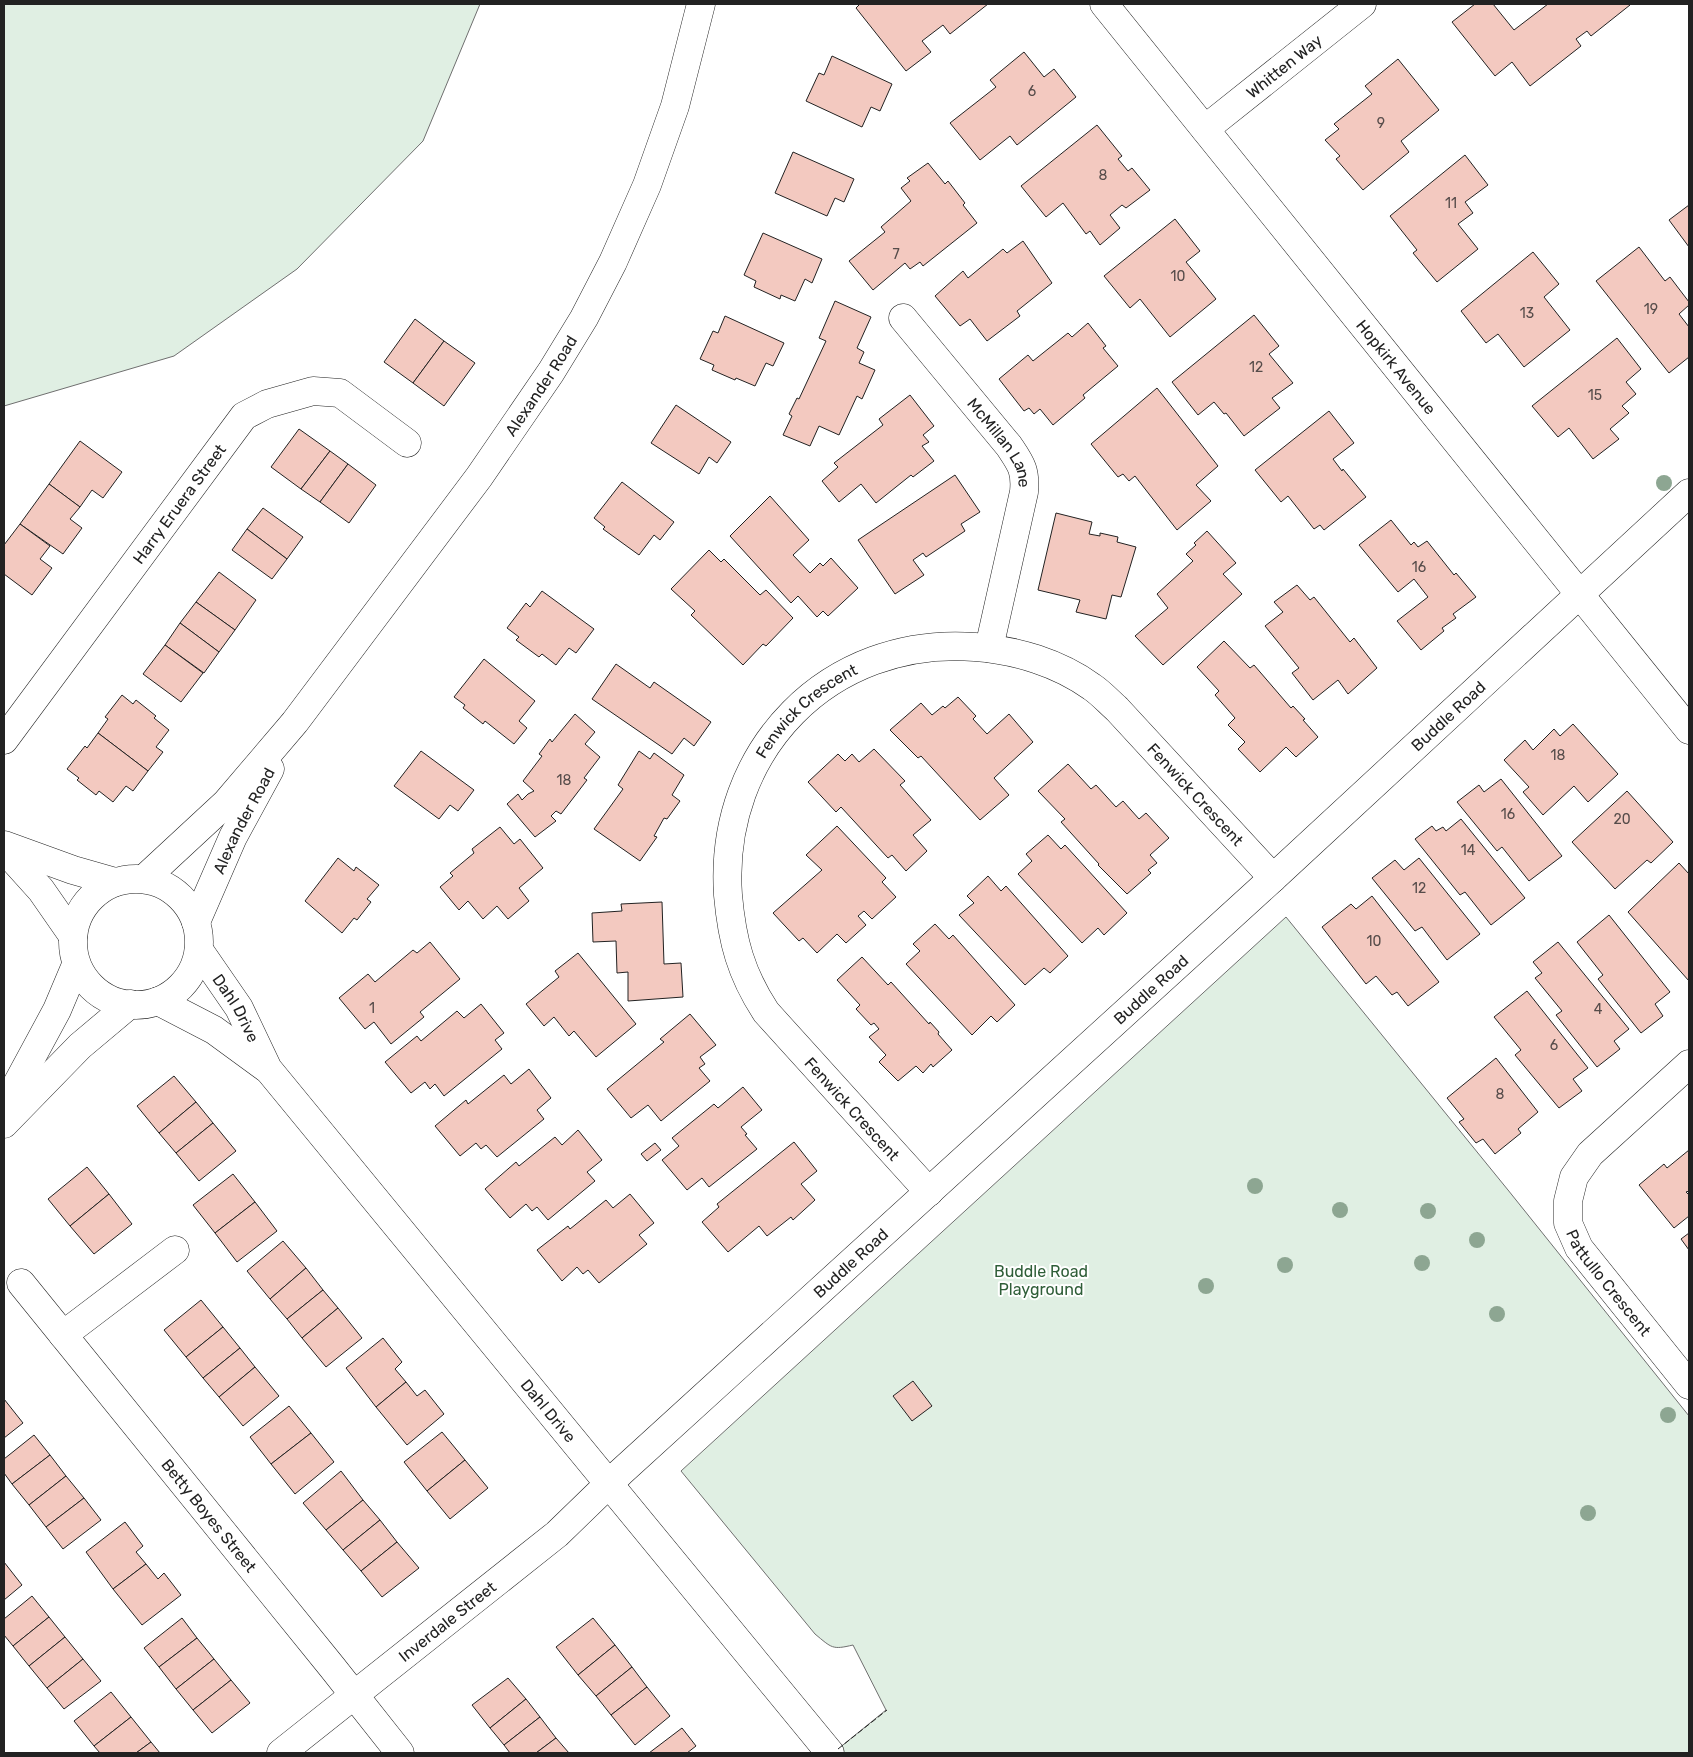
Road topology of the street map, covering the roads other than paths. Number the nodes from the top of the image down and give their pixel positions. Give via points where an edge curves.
1 (701, 4) edge
2 (1104, 4) edge
3 (1362, 4) edge
4 (1205, 129) junction
5 (903, 318) dead end
6 (407, 443) dead end
7 (1689, 493) edge
8 (1580, 593) junction
9 (989, 648) junction
10 (296, 722) junction
11 (1689, 730) edge
12 (4, 740) edge
13 (4, 845) edge
14 (4, 849) edge
15 (1273, 878) junction
16 (144, 879) junction
17 (114, 882) junction
18 (196, 922) junction
19 (73, 936) junction
20 (199, 950) junction
21 (76, 965) junction
22 (158, 1001) junction
23 (130, 1004) junction
24 (1689, 1064) edge
25 (268, 1069) junction
26 (4, 1108) edge
27 (4, 1124) edge
28 (928, 1192) junction
29 (175, 1250) dead end
30 (22, 1283) dead end
31 (63, 1335) junction
32 (1689, 1385) edge
33 (609, 1484) junction
34 (354, 1695) junction
35 (281, 1753) edge
36 (400, 1753) edge
37 (830, 1753) edge

1 - 10 street, Alexander Road via 675,106 647,185 614,262 584,318 479,477
2 - 4 street, Hopkirk Avenue
3 - 4 street, Whitten Way
4 - 8 street, Hopkirk Avenue
5 - 9 street, McMillan Lane via 1009,446 1025,476
6 - 12 street, Harry Eruera Street via 340,393 313,391 267,404 244,416
7 - 8 street, Buddle Road
8 - 11 street, Hopkirk Avenue
8 - 15 street, Buddle Road
9 - 15 street, Fenwick Crescent via 1041,661 1092,687
9 - 28 street, Fenwick Crescent via 959,646 905,650 841,674 818,691 789,716 752,768 734,818 729,849 727,879 734,941 752,991 781,1030
10 - 16 street, Alexander Road via 226,803
10 - 18 street, Alexander Road via 233,837
13 - 17 street
14 - 19 street via 41,890
15 - 28 street, Buddle Road
16 - 17 street
16 - 18 street via 172,890 185,901
17 - 19 street via 97,891 83,906 74,924
18 - 20 street
19 - 21 street
20 - 22 street via 195,967 186,982 173,994
20 - 25 street, Dahl Drive via 240,1008
21 - 23 street via 86,982 102,996
21 - 26 street via 57,1010
22 - 23 street
22 - 25 street, Dahl Drive via 214,1030
23 - 27 street via 80,1046
24 - 32 street, Pattullo Crescent via 1590,1154 1574,1177 1568,1201 1568,1223 1579,1248
25 - 33 street, Dahl Drive
28 - 33 street, Buddle Road
29 - 31 street
30 - 31 street, Betty Boyes Street
31 - 34 street, Betty Boyes Street
33 - 34 street, Inverdale Street via 557,1534
33 - 37 street, Dahl Drive
34 - 35 street, Inverdale Street
34 - 36 street, Betty Boyes Street

